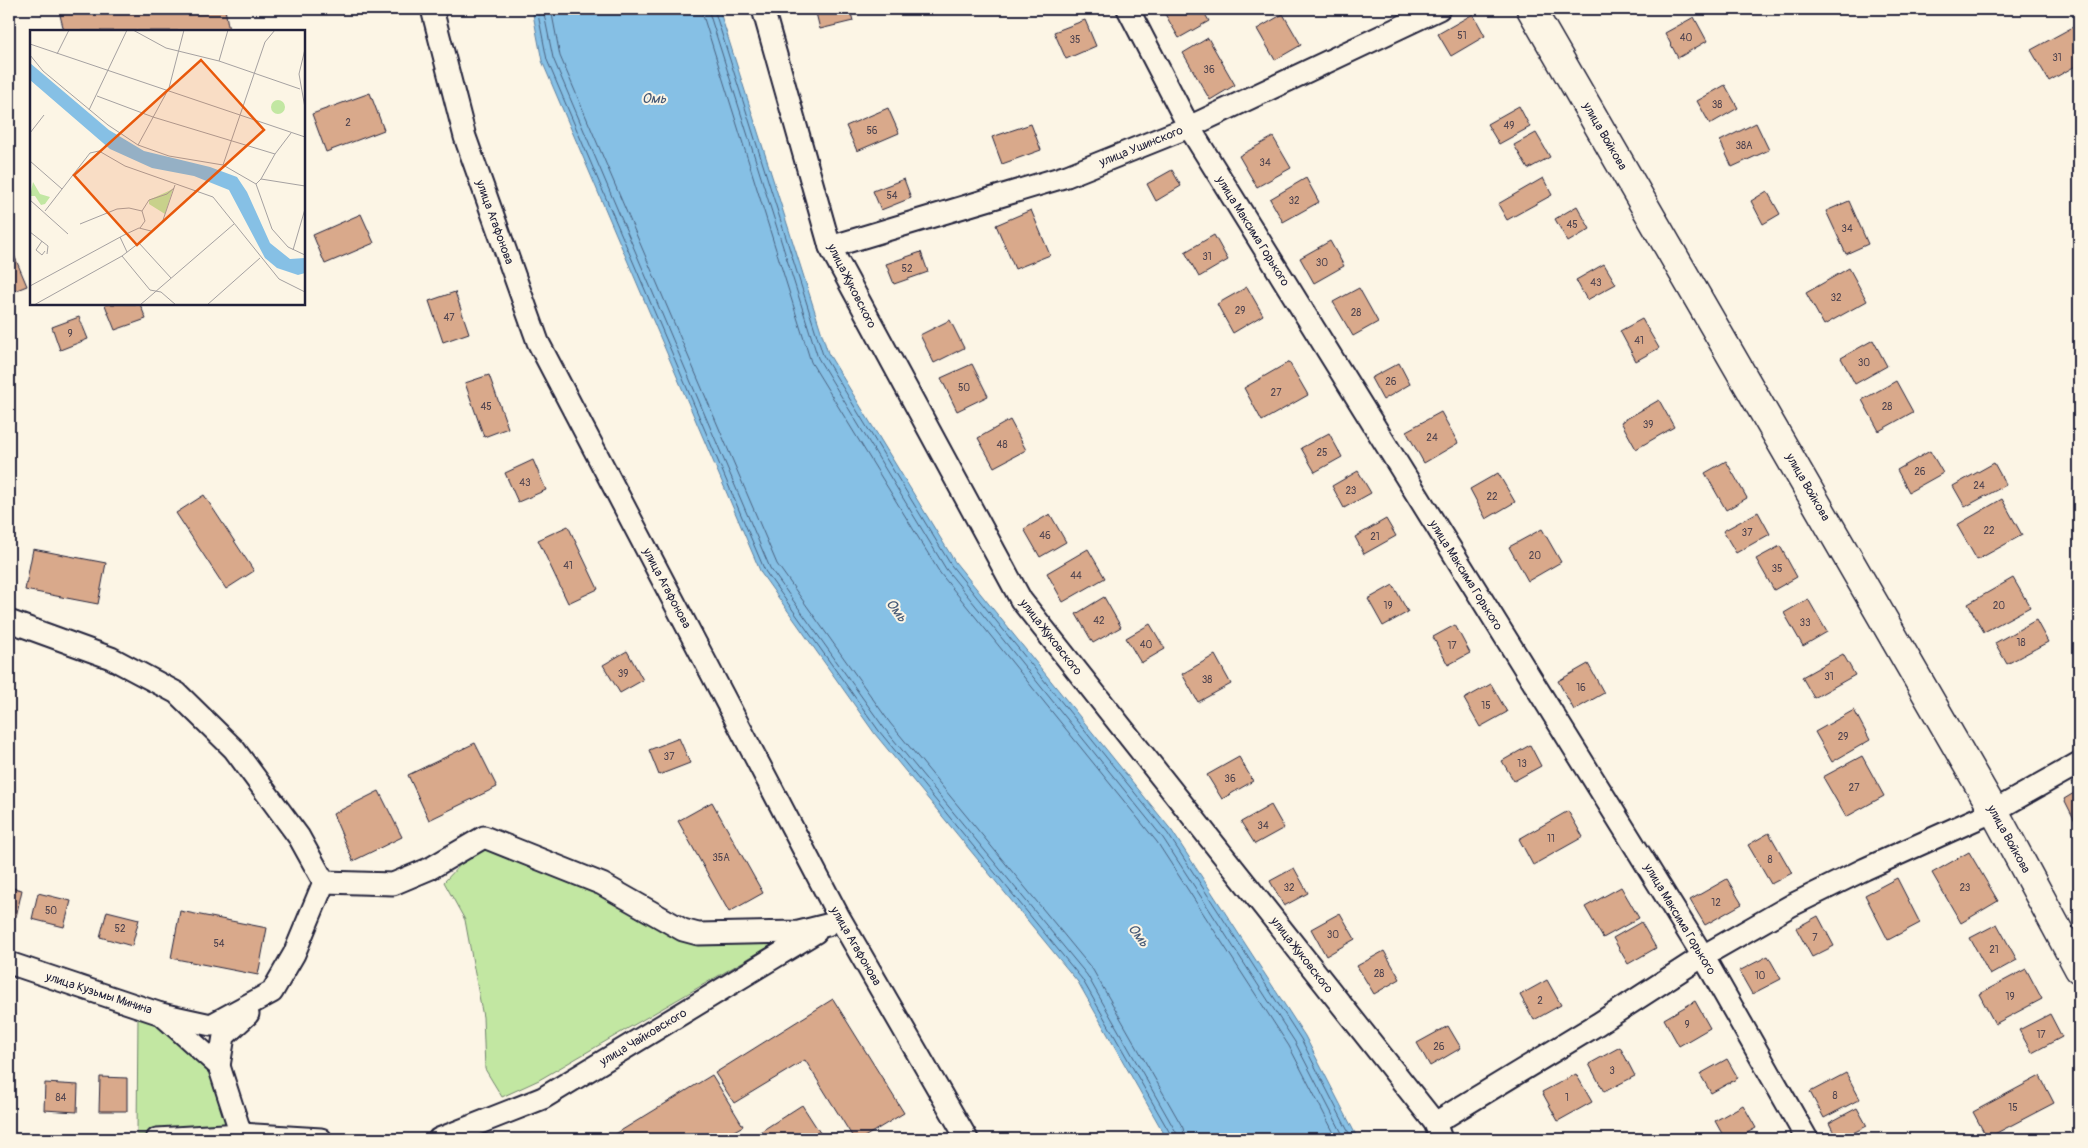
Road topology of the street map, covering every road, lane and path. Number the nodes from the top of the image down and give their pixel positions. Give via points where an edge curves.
1 (432, 9) edge
2 (763, 9) edge
3 (1128, 9) edge
4 (1439, 9) edge
5 (1531, 9) edge
6 (1189, 127) junction
7 (830, 247) junction
8 (9, 622) edge
9 (2079, 763) edge
10 (1994, 811) junction
11 (324, 882) junction
12 (833, 921) junction
13 (1703, 956) junction
14 (9, 963) edge
15 (2079, 968) edge
16 (272, 992) junction
17 (161, 1014) junction
18 (219, 1066) junction
19 (1438, 1131) edge
20 (241, 1134) junction
21 (157, 1139) edge
22 (321, 1139) edge
23 (439, 1139) edge
24 (967, 1139) edge
25 (1807, 1139) edge

1 - 12 street, улица Агафонова via 465,137 538,342
2 - 7 street, улица Жуковского
3 - 6 street, улица Максима Горького
4 - 6 street, улица Ушинского
5 - 10 main road, улица Войкова
6 - 7 street, улица Ушинского via 1068,176
6 - 13 street, улица Максима Горького
7 - 19 street, улица Жуковского via 1021,600
8 - 11 street via 111,658 177,693 234,749 299,837
9 - 10 street
10 - 13 street via 1800,901
10 - 15 main road, улица Войкова
11 - 12 street via 393,884 431,868 484,837 602,884 683,930 698,934 799,932
11 - 16 street via 294,954
12 - 23 street, улица Чайковского via 543,1098
12 - 24 street, улица Агафонова
13 - 19 street
13 - 25 street, улица Максима Горького
14 - 17 street, улица Кузьмы Минина
16 - 17 street via 211,1025
16 - 18 street via 224,1036
17 - 18 street, улица Кузьмы Минина
18 - 20 street
20 - 21 street
20 - 22 street

